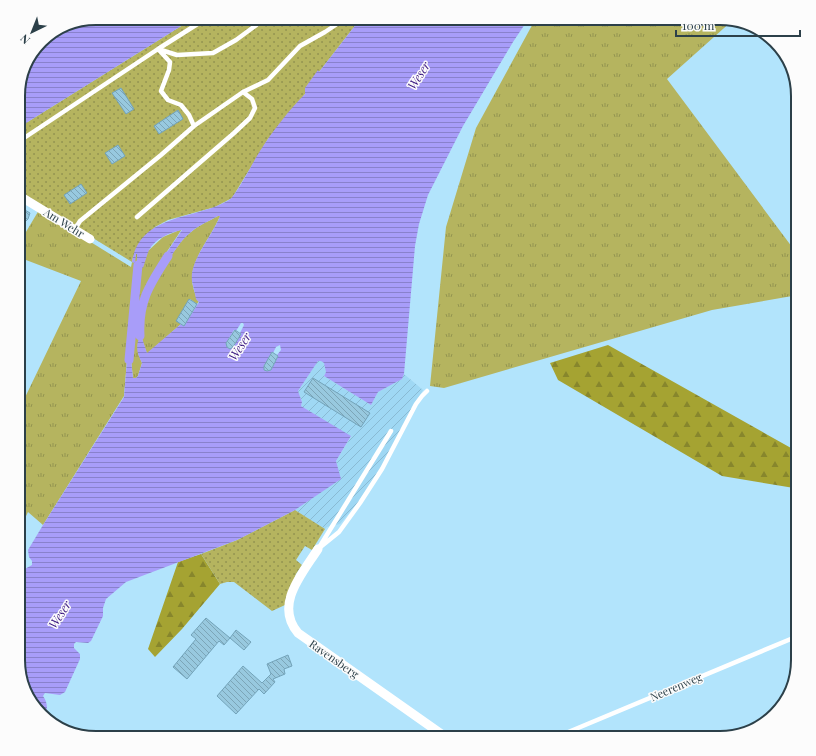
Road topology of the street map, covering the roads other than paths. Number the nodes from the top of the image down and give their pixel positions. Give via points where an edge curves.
1 (196, 25) edge
2 (256, 25) edge
3 (336, 25) edge
4 (158, 49) junction
5 (243, 92) junction
6 (194, 126) junction
7 (25, 137) edge
8 (25, 199) edge
9 (137, 217) dead end
10 (75, 229) junction
11 (90, 239) dead end
12 (427, 391) dead end
13 (391, 431) dead end
14 (318, 549) junction
15 (791, 639) edge
16 (437, 731) edge
17 (571, 731) edge

1 - 4 lane
2 - 4 lane via 213,53 177,55
3 - 5 lane via 300,46 268,80
4 - 6 lane via 170,62 161,91 168,100 181,105
4 - 7 lane
5 - 6 lane
5 - 9 lane via 252,99 255,108 250,118
6 - 10 lane via 80,220
8 - 10 street, Am Wehr
10 - 11 street, Am Wehr
12 - 14 lane via 416,404 382,469 360,503 339,532
13 - 14 lane
14 - 16 street, Ravensberg via 292,592 288,608 294,628 332,658
15 - 17 lane, Neerenweg

